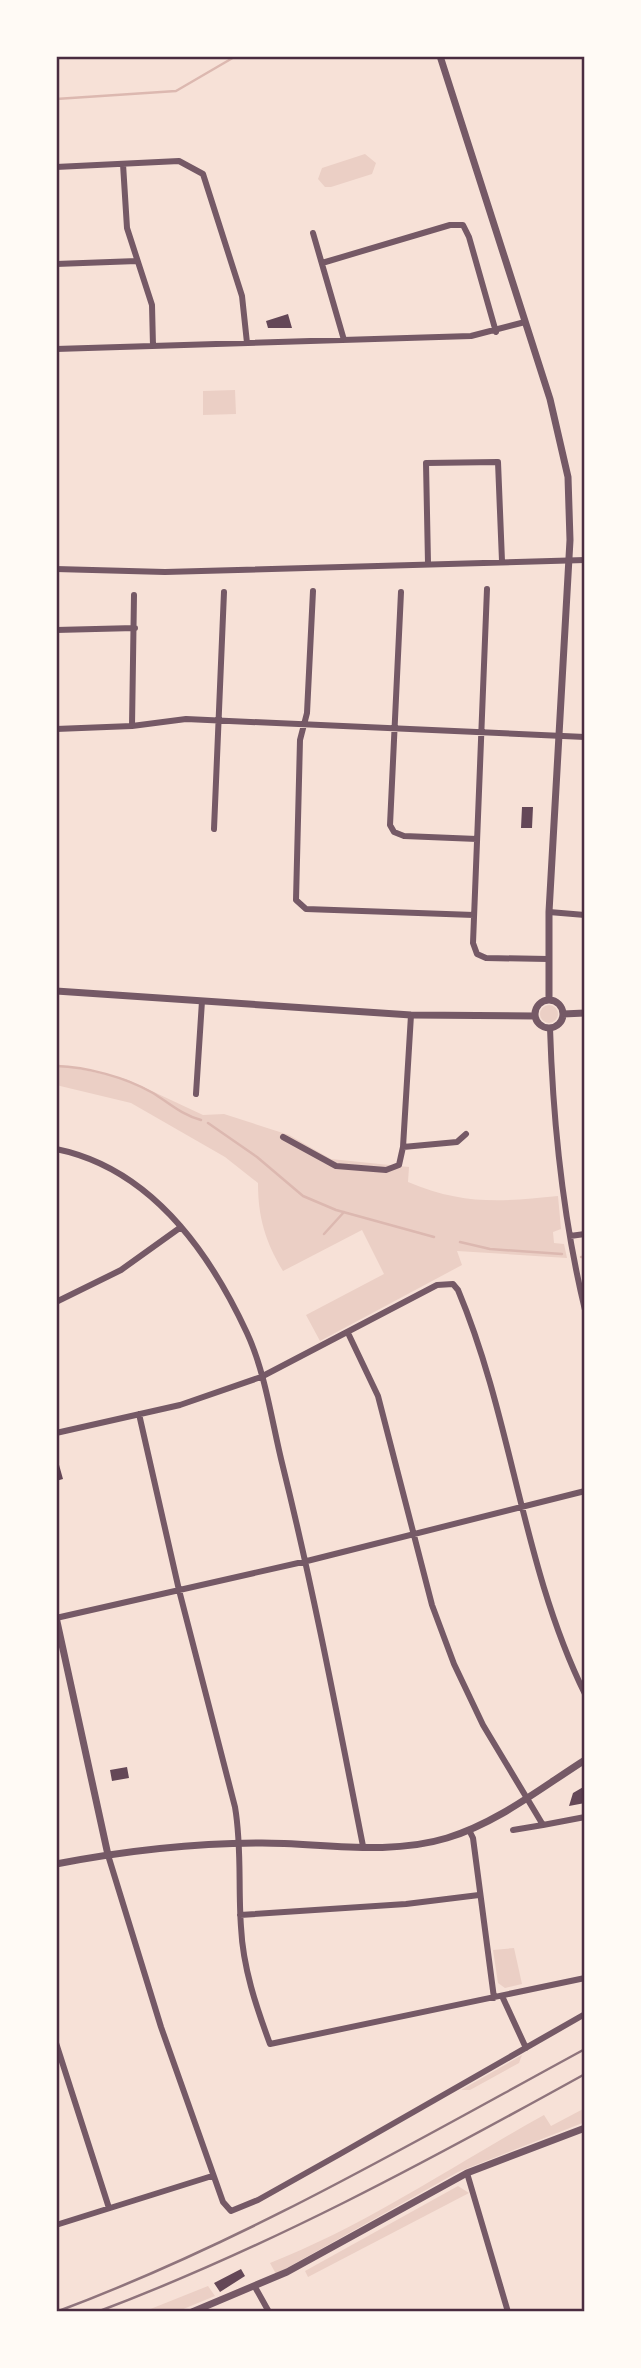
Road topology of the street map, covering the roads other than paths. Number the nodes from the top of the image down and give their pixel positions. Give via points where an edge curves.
1 (440, 56) edge
2 (123, 164) junction
3 (56, 167) edge
4 (313, 233) dead end
5 (137, 261) junction
6 (56, 264) edge
7 (322, 264) junction
8 (525, 322) junction
9 (496, 332) junction
10 (344, 340) junction
11 (247, 343) junction
12 (153, 346) junction
13 (56, 349) edge
14 (585, 560) edge
15 (502, 561) junction
16 (569, 561) junction
17 (428, 563) junction
18 (56, 569) edge
19 (487, 589) dead end
20 (313, 591) dead end
21 (224, 592) dead end
22 (401, 592) dead end
23 (134, 595) dead end
24 (135, 628) junction
25 (56, 630) edge
26 (219, 719) junction
27 (304, 723) junction
28 (132, 726) junction
29 (394, 727) junction
30 (56, 729) edge
31 (481, 731) junction
32 (558, 736) junction
33 (585, 737) edge
34 (214, 829) dead end
35 (477, 839) junction
36 (549, 912) junction
37 (474, 915) junction
38 (585, 915) edge
39 (548, 960) junction
40 (56, 991) edge
41 (549, 1000) junction
42 (202, 1001) junction
43 (585, 1013) edge
44 (411, 1014) junction
45 (563, 1014) junction
46 (535, 1016) junction
47 (550, 1028) junction
48 (196, 1094) dead end
49 (466, 1135) dead end
50 (283, 1137) dead end
51 (403, 1147) junction
52 (56, 1149) edge
53 (181, 1227) junction
54 (585, 1234) edge
55 (570, 1236) junction
56 (583, 1296) edge
57 (56, 1302) edge
58 (585, 1310) edge
59 (348, 1333) junction
60 (261, 1377) junction
61 (139, 1414) junction
62 (56, 1433) edge
63 (585, 1491) edge
64 (521, 1507) junction
65 (414, 1535) junction
66 (307, 1561) junction
67 (179, 1590) junction
68 (56, 1617) edge
69 (585, 1694) edge
70 (585, 1760) edge
71 (527, 1797) junction
72 (585, 1817) edge
73 (543, 1825) junction
74 (469, 1830) junction
75 (513, 1830) dead end
76 (240, 1844) junction
77 (363, 1846) junction
78 (108, 1855) junction
79 (56, 1864) edge
80 (479, 1895) junction
81 (240, 1915) junction
82 (585, 1978) edge
83 (502, 1996) junction
84 (494, 1998) junction
85 (585, 2014) edge
86 (56, 2043) edge
87 (526, 2048) junction
88 (585, 2128) edge
89 (467, 2173) junction
90 (212, 2176) junction
91 (109, 2208) junction
92 (56, 2225) edge
93 (255, 2287) junction
94 (192, 2312) edge
95 (269, 2312) edge
96 (508, 2312) edge

1 - 8 street
2 - 3 street
2 - 5 street via 125,216
2 - 11 street via 179,161 203,174 242,296
4 - 7 street
5 - 6 street
5 - 12 street via 152,305
7 - 9 street via 463,225
7 - 10 street
8 - 9 street
8 - 16 street via 566,464
9 - 10 street
10 - 11 street
11 - 12 street
12 - 13 street
14 - 16 street
15 - 16 street
15 - 17 street
15 - 17 street via 498,461 426,463
16 - 32 street
17 - 18 street via 165,572
19 - 31 street
20 - 27 street
21 - 26 street
22 - 29 street
23 - 24 street
24 - 25 street
24 - 28 street
26 - 27 street
26 - 28 street
26 - 34 street
27 - 29 street
27 - 37 street via 294,892 299,904 306,909
28 - 30 street
29 - 31 street
29 - 35 street via 390,820 394,832
31 - 32 street
31 - 35 street
32 - 33 street
32 - 36 street
35 - 37 street
36 - 38 street
36 - 39 street
37 - 39 street via 473,943 480,956
39 - 41 street
40 - 42 street
41 - 45 street via 559,1005
41 - 46 street via 540,1004
42 - 44 street
42 - 48 street
43 - 45 street
44 - 46 street
44 - 51 street
45 - 47 street via 560,1023
46 - 47 street
47 - 55 street
49 - 51 street via 457,1142
50 - 51 street via 323,1161 368,1169 397,1168
52 - 53 street via 130,1178
53 - 57 street via 121,1270
53 - 60 street via 242,1323
54 - 55 street
55 - 56 street
56 - 58 street
59 - 60 street
59 - 64 street via 436,1285 450,1283 458,1290 481,1350
59 - 65 street via 378,1396
60 - 61 street
60 - 66 street
61 - 62 street
61 - 67 street
63 - 64 street
64 - 65 street
64 - 69 street via 545,1596
65 - 66 street
65 - 71 street via 432,1605 454,1664 483,1725
66 - 67 street
66 - 77 street
67 - 68 street
67 - 76 street via 228,1775
68 - 78 street
70 - 71 street
71 - 73 street
71 - 74 street
72 - 73 street
73 - 75 street
74 - 77 street via 427,1843
74 - 80 street
76 - 77 street
76 - 78 street
76 - 81 street
78 - 79 street
78 - 90 street via 160,2027
80 - 81 street
80 - 84 street
81 - 84 street via 248,1973 270,2044
82 - 83 street
83 - 84 street
83 - 87 street
85 - 87 street
86 - 91 street
87 - 90 street via 258,2200 231,2211
88 - 89 street
89 - 93 street
89 - 96 street
90 - 91 street
91 - 92 street
93 - 94 street
93 - 95 street

